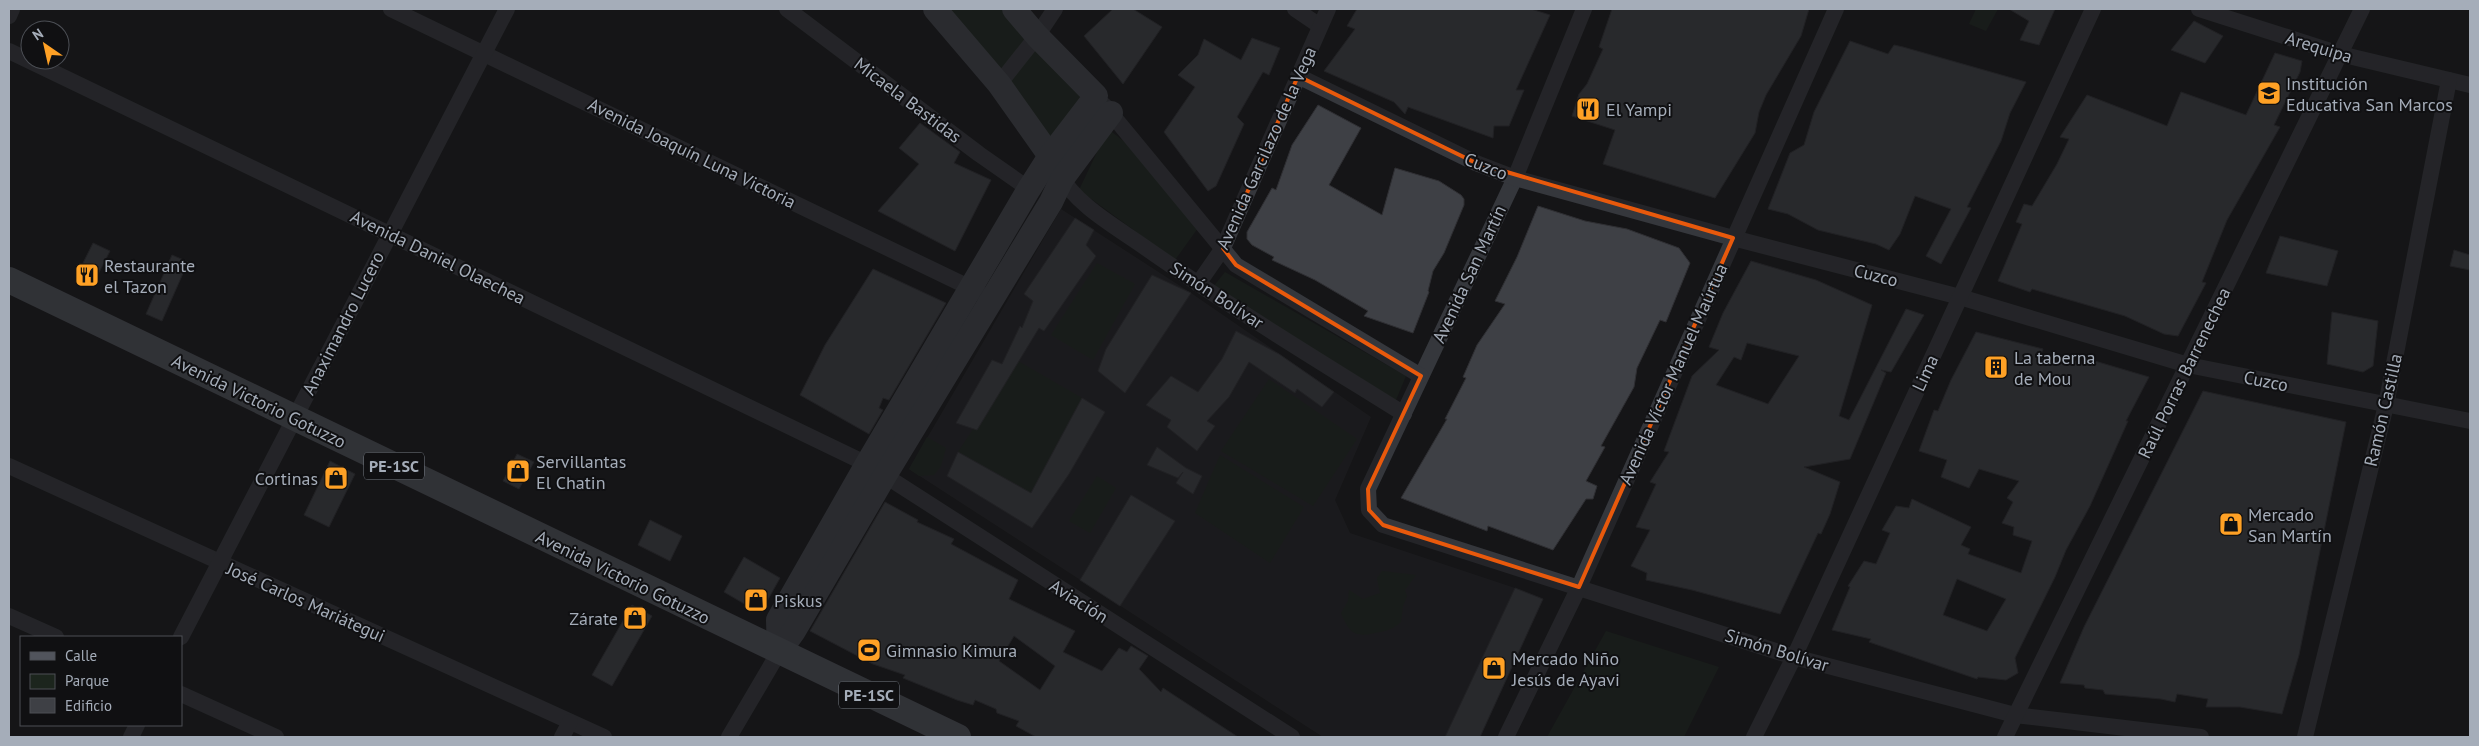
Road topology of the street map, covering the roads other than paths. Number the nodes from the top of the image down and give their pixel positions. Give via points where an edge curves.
1 (12, 9) edge
2 (391, 9) edge
3 (507, 9) edge
4 (787, 9) edge
5 (935, 9) edge
6 (1014, 9) edge
7 (1055, 9) edge
8 (1295, 9) edge
9 (1328, 9) edge
10 (1584, 9) edge
11 (1836, 9) edge
12 (2093, 9) edge
13 (2199, 9) edge
14 (2362, 9) edge
15 (9, 16) edge
16 (1320, 26) junction
17 (1037, 36) junction
18 (9, 51) edge
19 (483, 53) junction
20 (2340, 54) junction
21 (1298, 76) junction
22 (2449, 80) junction
23 (999, 84) junction
24 (2470, 85) edge
25 (1104, 104) junction
26 (1050, 156) junction
27 (1515, 178) junction
28 (1062, 179) junction
29 (1029, 189) junction
30 (389, 234) junction
31 (1733, 238) junction
32 (1223, 248) junction
33 (9, 280) edge
34 (1198, 284) junction
35 (982, 293) junction
36 (1960, 297) junction
37 (2188, 366) junction
38 (1421, 376) junction
39 (2386, 405) junction
40 (1404, 414) junction
41 (294, 418) junction
42 (2470, 421) edge
43 (9, 466) edge
44 (875, 471) junction
45 (1369, 510) joint
46 (219, 563) junction
47 (1579, 587) junction
48 (9, 616) edge
49 (54, 636) edge
50 (182, 636) edge
51 (779, 652) junction
52 (1794, 657) junction
53 (182, 694) edge
54 (2015, 715) junction
55 (570, 722) junction
56 (276, 737) edge
57 (562, 737) edge
58 (604, 737) edge
59 (730, 737) edge
60 (958, 737) edge
61 (1292, 737) edge
62 (1506, 737) edge
63 (1754, 737) edge
64 (2005, 737) edge
65 (2200, 737) edge
66 (2305, 737) edge

1 - 15 street
2 - 19 street, Avenida Joaquín Luna Victoria
3 - 19 street, Anaximandro Lucero
4 - 29 street, Micaela Bastidas
5 - 23 street
6 - 17 street
7 - 17 street
8 - 16 street
9 - 16 street, Avenida Garcilazo de la Vega
10 - 27 street, Avenida San Martín
11 - 31 street, Avenida Víctor Manuel Maúrtua
12 - 36 street, Lima
13 - 20 street, Arequipa
14 - 20 street, Raúl Porras Barrenechea
16 - 21 street, Avenida Garcilazo de la Vega
17 - 23 street
17 - 25 street
18 - 30 street, Avenida Daniel Olaechea
19 - 30 street, Anaximandro Lucero
19 - 35 street, Avenida Joaquín Luna Victoria
20 - 22 street, Arequipa
20 - 37 street, Raúl Porras Barrenechea
21 - 27 street, Cuzco via 1476,164
21 - 32 street, Avenida Garcilazo de la Vega
22 - 24 street, Arequipa
22 - 39 street, Ramón Castilla
23 - 26 street
25 - 26 street
25 - 28 street
25 - 32 street, Simón Bolívar
26 - 28 street, Simón Bolívar
26 - 29 street
27 - 31 street, Cuzco
27 - 38 street, Avenida San Martín
28 - 34 street, Simón Bolívar via 1096,212
28 - 35 street
29 - 35 street
30 - 41 street, Anaximandro Lucero
30 - 44 street, Avenida Daniel Olaechea
31 - 36 street, Cuzco
31 - 47 street, Avenida Víctor Manuel Maúrtua
32 - 34 street, Avenida Garcilazo de la Vega
32 - 38 street, Simón Bolívar via 1236,265
33 - 41 main road, Avenida Victorio Gotuzzo / PE-1SC
34 - 40 street, Simón Bolívar
35 - 44 street
36 - 37 street, Cuzco
36 - 52 street, Lima
37 - 39 street, Cuzco
37 - 54 street, Raúl Porras Barrenechea
38 - 40 street, Avenida San Martín
39 - 42 street, Cuzco
39 - 66 street, Ramón Castilla
40 - 45 street, Avenida San Martín via 1368,489
41 - 46 street, Anaximandro Lucero
41 - 51 main road, Avenida Victorio Gotuzzo / PE-1SC
43 - 46 street, José Carlos Mariátegui
44 - 51 street via 778,620
44 - 61 street, Aviación
45 - 47 street, Simón Bolívar via 1383,525
46 - 50 street, Anaximandro Lucero
46 - 55 street, José Carlos Mariátegui
47 - 52 street, Simón Bolívar
47 - 62 street, Avenida Víctor Manuel Maúrtua
48 - 49 street
51 - 59 street
51 - 60 main road, PE-1SC
52 - 54 street, Simón Bolívar
52 - 63 street, Lima
53 - 56 street
54 - 64 street, Raúl Porras Barrenechea
54 - 65 street, Simón Bolívar
55 - 57 street
55 - 58 street, José Carlos Mariátegui

